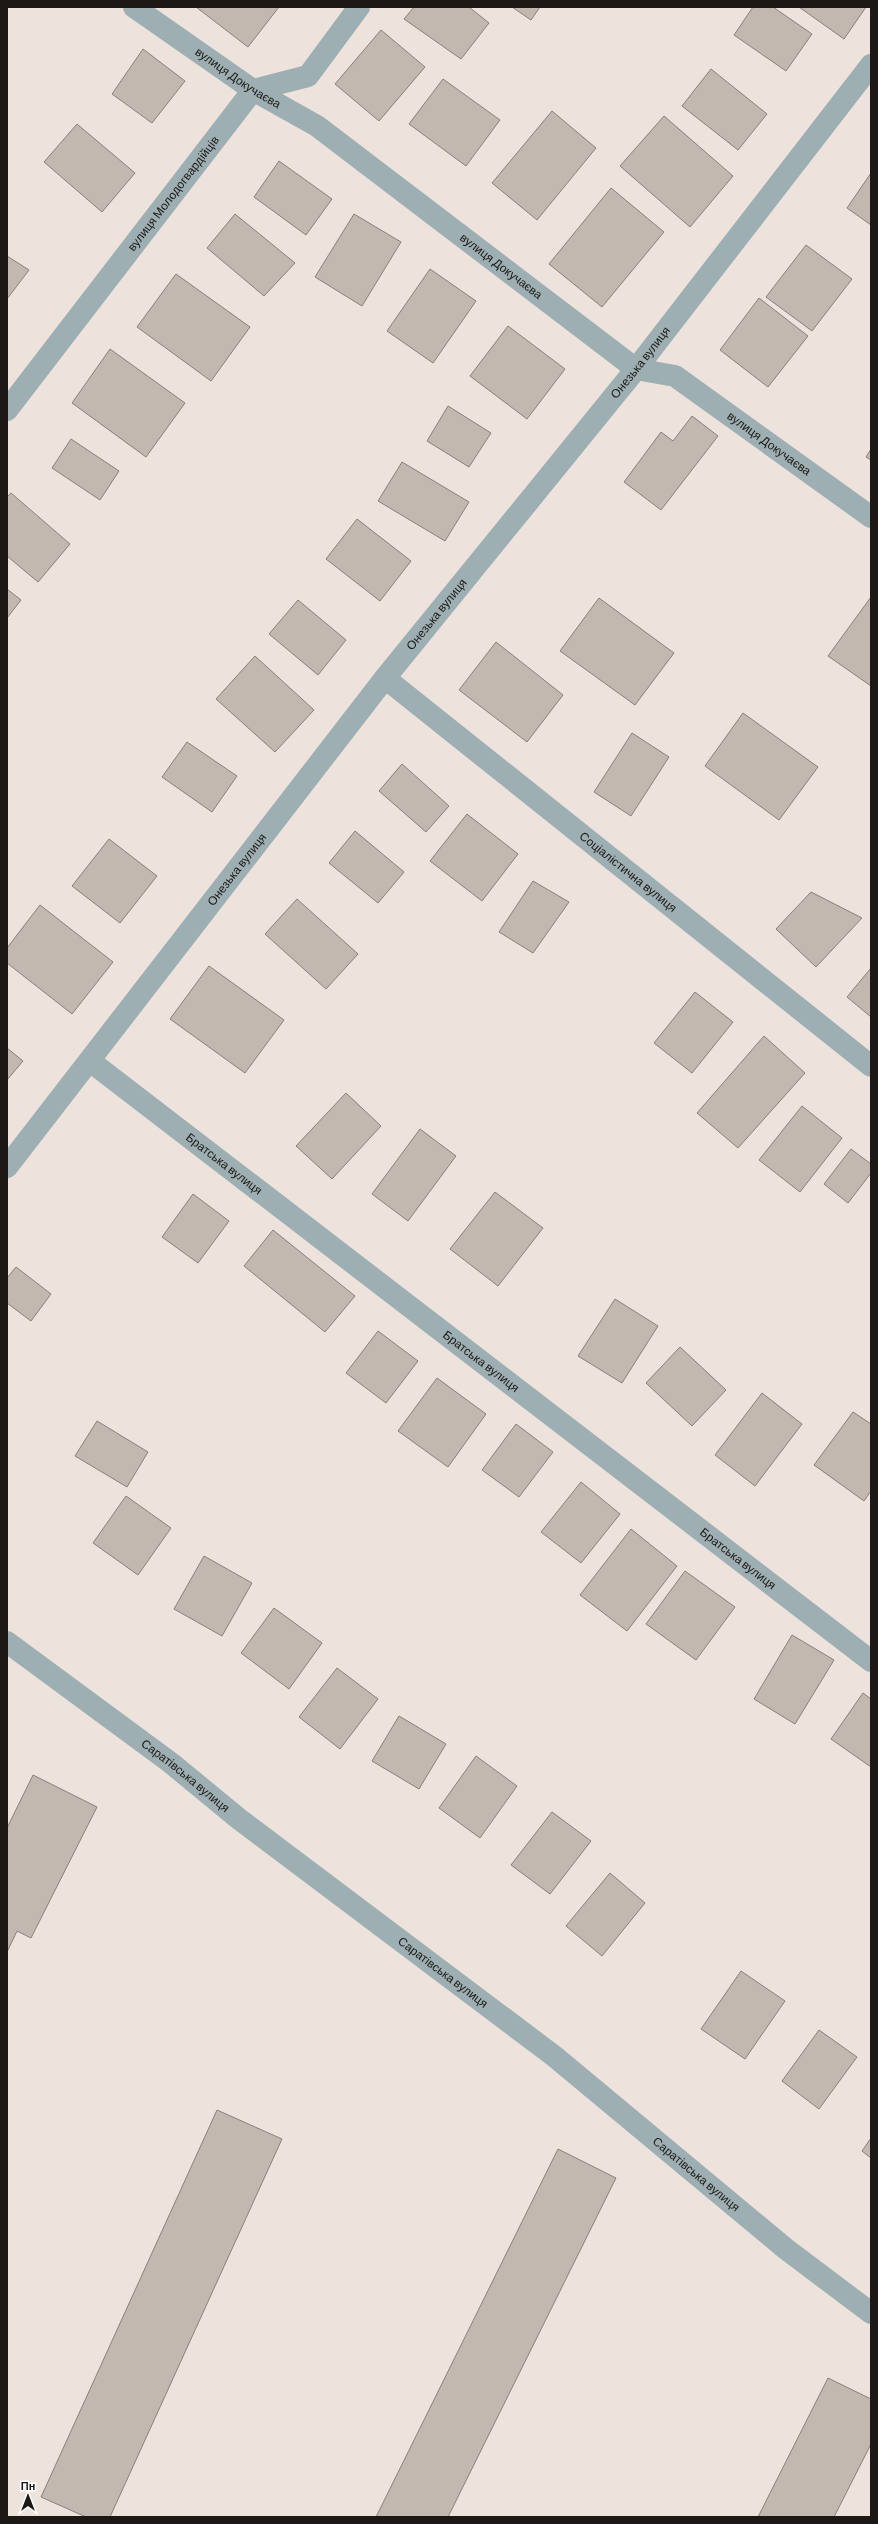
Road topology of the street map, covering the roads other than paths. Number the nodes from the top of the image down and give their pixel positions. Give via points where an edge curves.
1 (134, 7) edge
2 (359, 7) edge
3 (871, 65) edge
4 (253, 90) junction
5 (636, 369) junction
6 (7, 410) edge
7 (871, 517) edge
8 (385, 678) junction
9 (90, 1061) junction
10 (871, 1066) edge
11 (7, 1167) edge
12 (9, 1649) edge
13 (871, 1661) edge
14 (871, 2313) edge

1 - 4 street, вулиця Докучаєва
2 - 4 street via 308,76
3 - 5 street, Онезька вулиця
4 - 5 street, вулиця Докучаєва via 317,126
4 - 6 street, вулиця Молодогвардійців
5 - 7 street, вулиця Докучаєва via 675,376
5 - 8 street, Онезька вулиця
8 - 9 street, Онезька вулиця
8 - 10 street, Соціалістична вулиця
9 - 11 street, Онезька вулиця
9 - 13 street, Братська вулиця
12 - 14 street, Саратівська вулиця via 171,1763 239,1819 554,2056 786,2249

